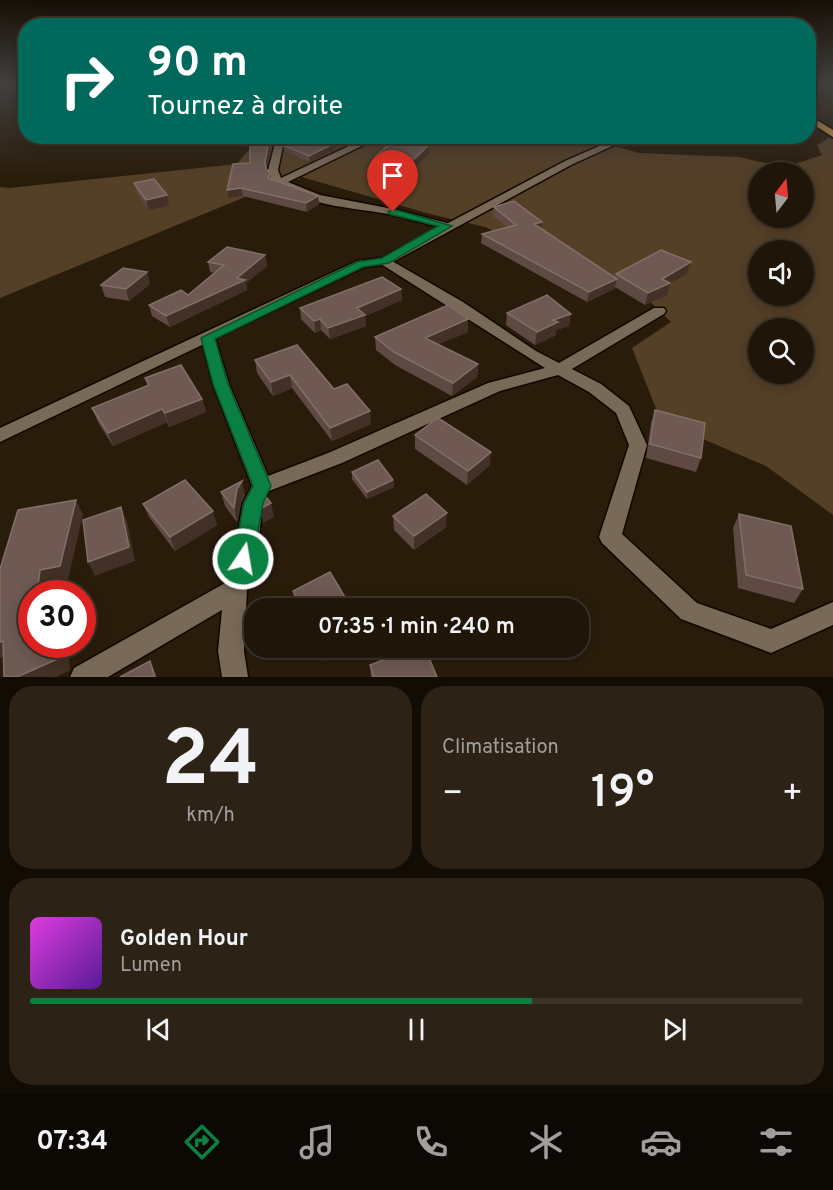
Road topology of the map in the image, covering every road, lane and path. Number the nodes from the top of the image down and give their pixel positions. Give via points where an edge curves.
1 (816, 122) edge
2 (833, 134) edge
3 (279, 144) edge
4 (361, 144) edge
5 (612, 144) edge
6 (280, 182) junction
7 (447, 226) junction
8 (385, 261) junction
9 (659, 310) dead end
10 (208, 338) junction
11 (560, 369) junction
12 (0, 436) edge
13 (262, 486) junction
14 (235, 590) junction
15 (833, 613) edge
16 (82, 677) edge
17 (235, 677) edge

1 - 2 highway
3 - 6 street via 273,170
4 - 6 street
5 - 7 street
6 - 7 street via 335,202
7 - 8 street
8 - 10 street via 361,264
8 - 11 street
9 - 11 street
10 - 12 street
10 - 13 street via 221,384
11 - 13 street via 494,387
11 - 15 street via 595,388 622,410 638,445 610,537 689,611 771,641
13 - 14 street via 254,503
14 - 16 street
14 - 17 street via 231,651

